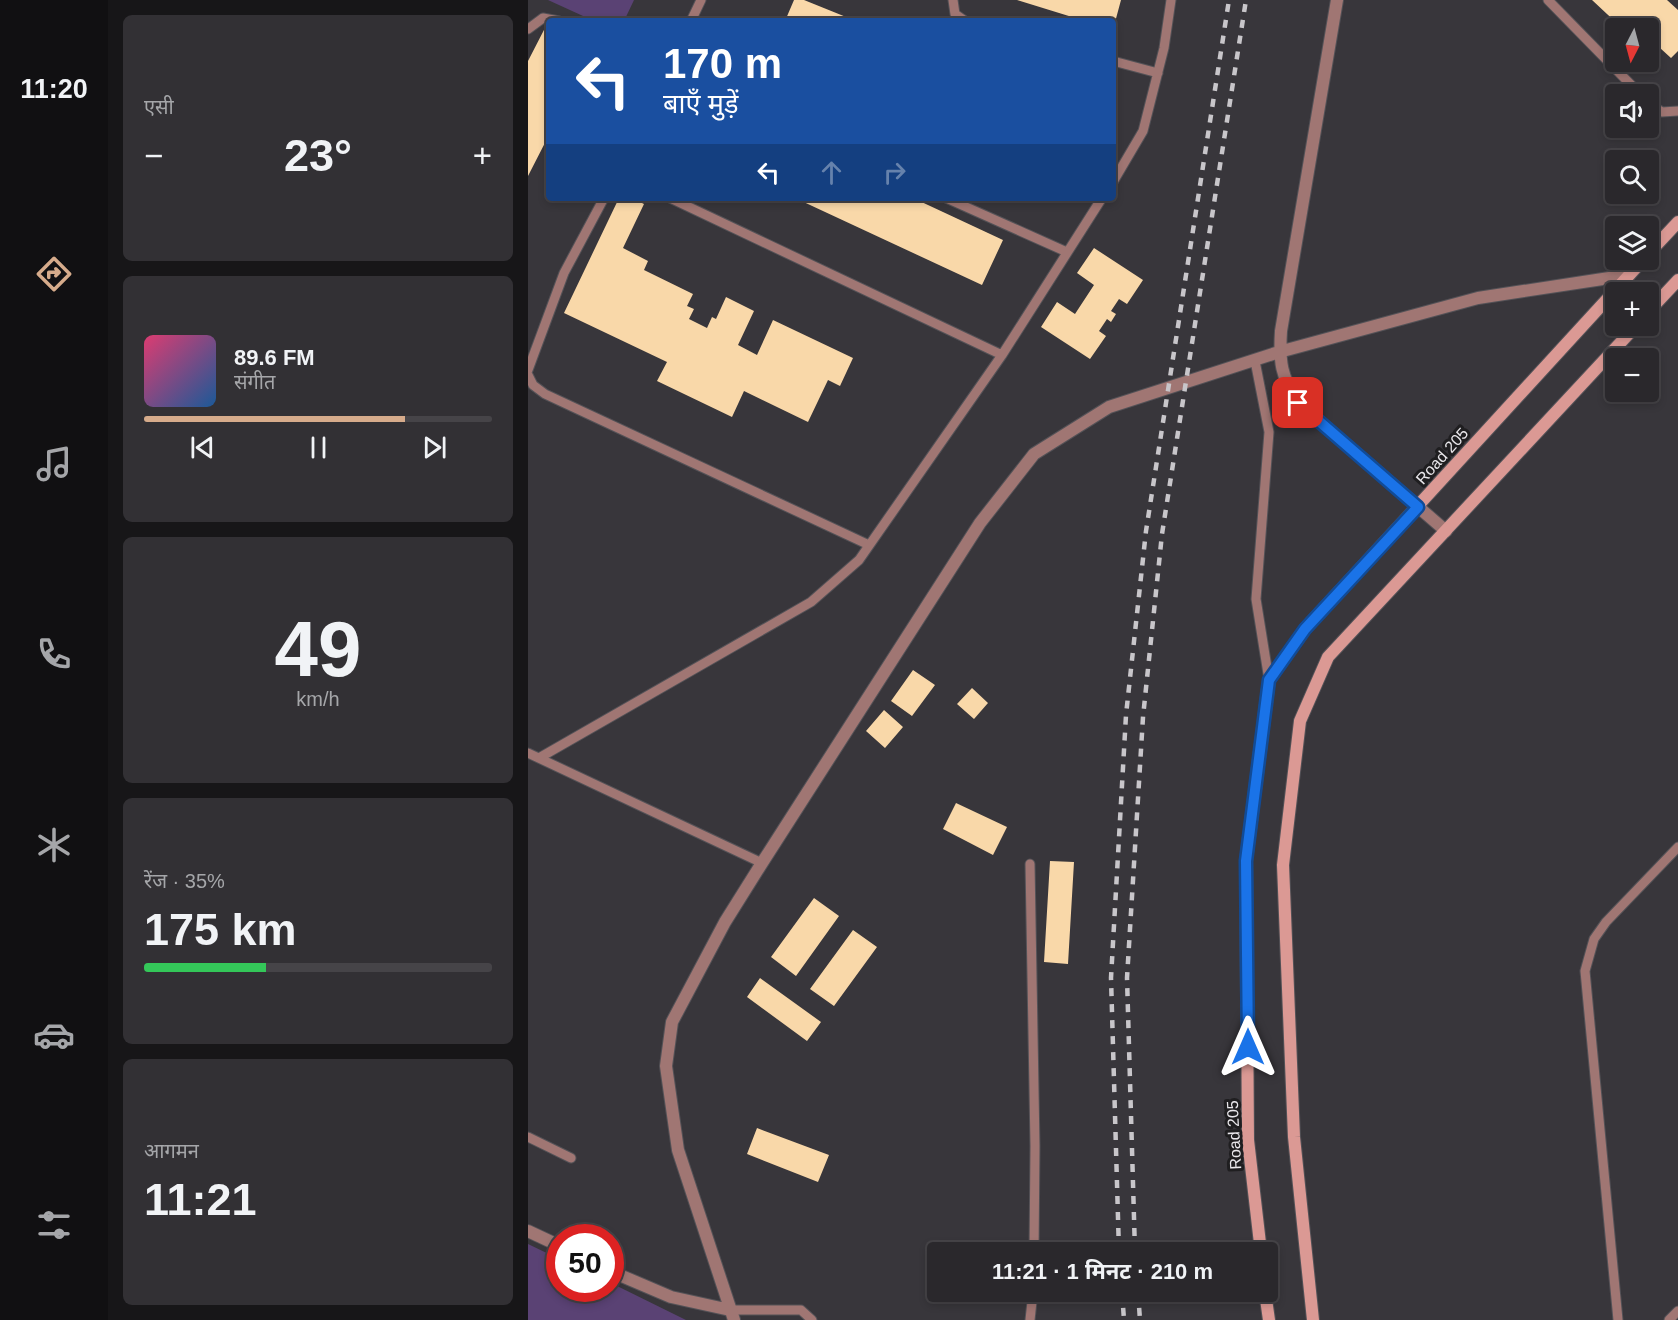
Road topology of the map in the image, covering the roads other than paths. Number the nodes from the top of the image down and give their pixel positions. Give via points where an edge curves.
1 (701, 0) edge
2 (953, 0) edge
3 (1171, 0) edge
4 (1337, 0) edge
5 (1548, 0) edge
6 (692, 18) edge
7 (961, 18) edge
8 (546, 19) edge
9 (528, 29) edge
10 (1116, 62) edge
11 (1158, 73) junction
12 (1630, 84) edge
13 (1659, 110) edge
14 (1678, 111) edge
15 (1116, 177) edge
16 (602, 201) edge
17 (676, 201) edge
18 (953, 201) edge
19 (1100, 201) edge
20 (1678, 222) edge
21 (1659, 242) edge
22 (1067, 252) junction
23 (1634, 270) edge
24 (1629, 275) junction
25 (1678, 280) edge
26 (1659, 300) edge
27 (1627, 336) edge
28 (1279, 352) junction
29 (1002, 355) junction
30 (1255, 361) junction
31 (528, 373) edge
32 (1418, 507) junction
33 (1446, 531) junction
34 (869, 545) junction
35 (1269, 680) junction
36 (528, 753) edge
37 (539, 758) junction
38 (1678, 847) edge
39 (762, 863) junction
40 (1030, 864) dead end
41 (528, 1137) edge
42 (571, 1158) dead end
43 (528, 1231) edge
44 (546, 1239) edge
45 (1034, 1242) edge
46 (1260, 1242) edge
47 (624, 1277) edge
48 (1032, 1302) edge
49 (1266, 1302) edge
50 (1678, 1311) edge
51 (732, 1315) edge
52 (812, 1320) edge
53 (1030, 1320) edge
54 (1269, 1320) edge
55 (1313, 1320) edge
56 (1618, 1320) edge
57 (1669, 1320) edge

1 - 6 lane
2 - 7 lane via 955,14
3 - 11 lane
4 - 28 street
5 - 12 lane
8 - 9 lane via 534,22
10 - 11 lane
11 - 15 lane via 1143,131
13 - 14 lane
16 - 31 lane via 564,273
17 - 29 lane
18 - 22 lane
19 - 22 lane
20 - 21 main road
22 - 29 lane
23 - 24 main road, Road 205
24 - 28 street via 1478,298
24 - 32 main road, Road 205
25 - 26 main road
27 - 33 main road
28 - 30 street
28 - 32 street via 1285,383 1298,403
29 - 34 lane
30 - 35 lane via 1269,432 1256,599
30 - 39 street via 1109,407 1034,454 980,523
31 - 34 lane via 532,385 544,394
32 - 33 street
32 - 35 main road, Road 205 via 1305,629
33 - 55 main road via 1329,657 1300,721 1283,865 1294,1137
34 - 37 lane via 859,560 811,602
35 - 46 main road, Road 205 via 1246,861 1248,1140
36 - 37 lane
37 - 39 lane
38 - 56 lane via 1606,922 1594,939 1585,971
39 - 51 street via 724,922 672,1022 666,1066 678,1150
40 - 45 lane
41 - 42 lane
43 - 44 street
47 - 51 street via 671,1297
48 - 53 lane
49 - 54 main road
50 - 57 lane
51 - 52 lane via 801,1310

